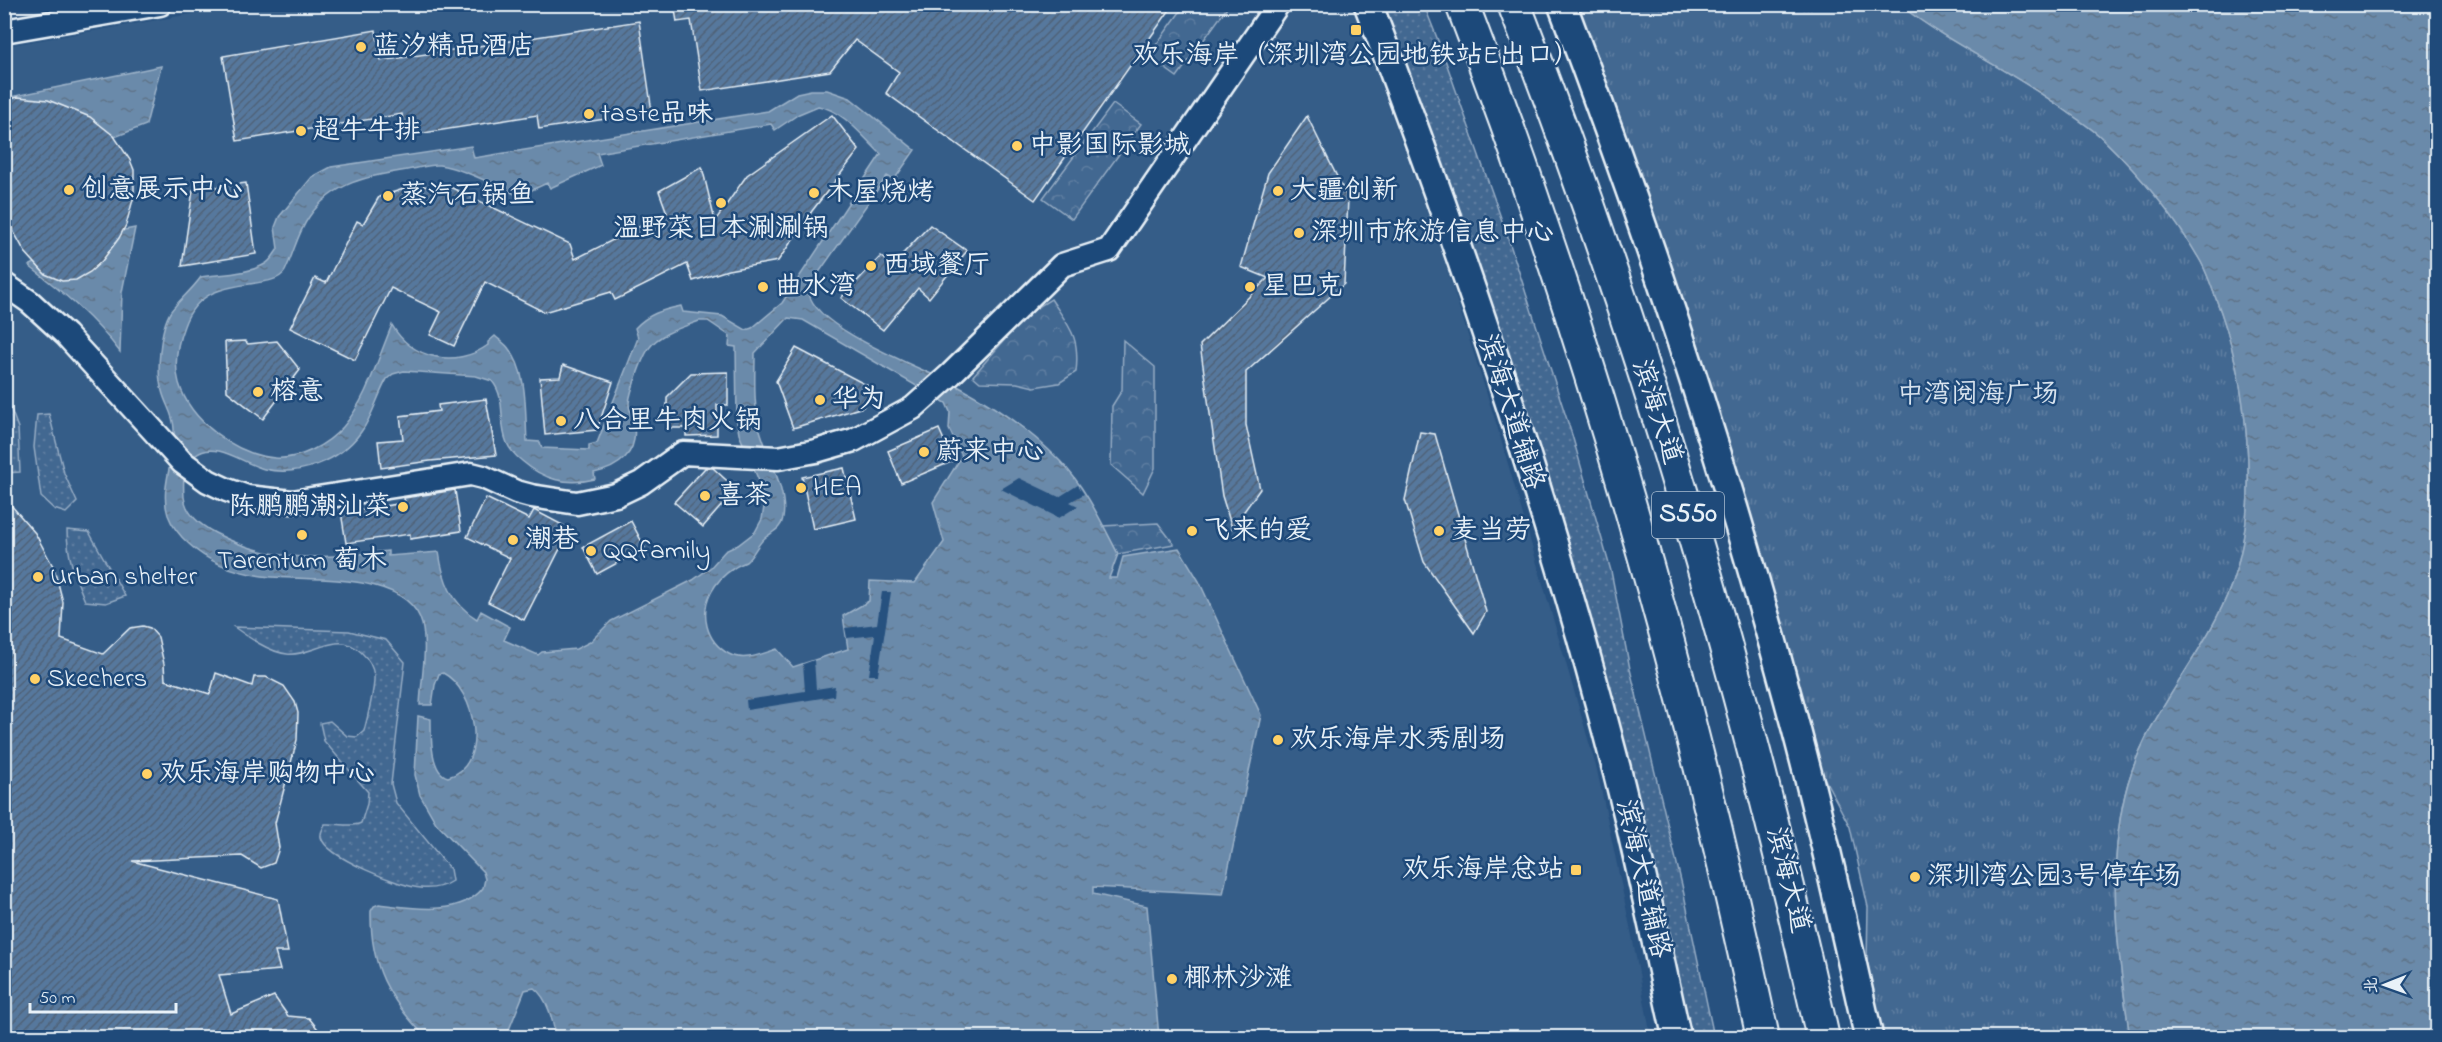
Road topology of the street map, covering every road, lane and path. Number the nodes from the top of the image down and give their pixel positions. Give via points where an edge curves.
1 (160, 4) edge
2 (1278, 4) edge
3 (1368, 4) edge
4 (1462, 4) edge
5 (1514, 4) edge
6 (1562, 4) edge
7 (4, 31) edge
8 (4, 284) edge
9 (1677, 1038) edge
10 (1763, 1038) edge
11 (1823, 1038) edge
12 (1869, 1038) edge

1 - 7 street
2 - 8 street via 1109,250 1062,265 913,408 854,440 816,451 778,458 683,453 641,483 616,495 577,503 516,492 471,474 292,502 247,497 208,481 182,462 66,335
3 - 9 main road, 滨海大道辅路 via 1454,235 1556,556 1617,770
4 - 10 highway, 滨海大道 / S550 via 1504,113 1615,450 1682,693
5 - 11 highway, 滨海大道 / S550 via 1552,103 1664,431 1777,839
6 - 12 main road, S550 via 1650,247 1720,462 1790,706

